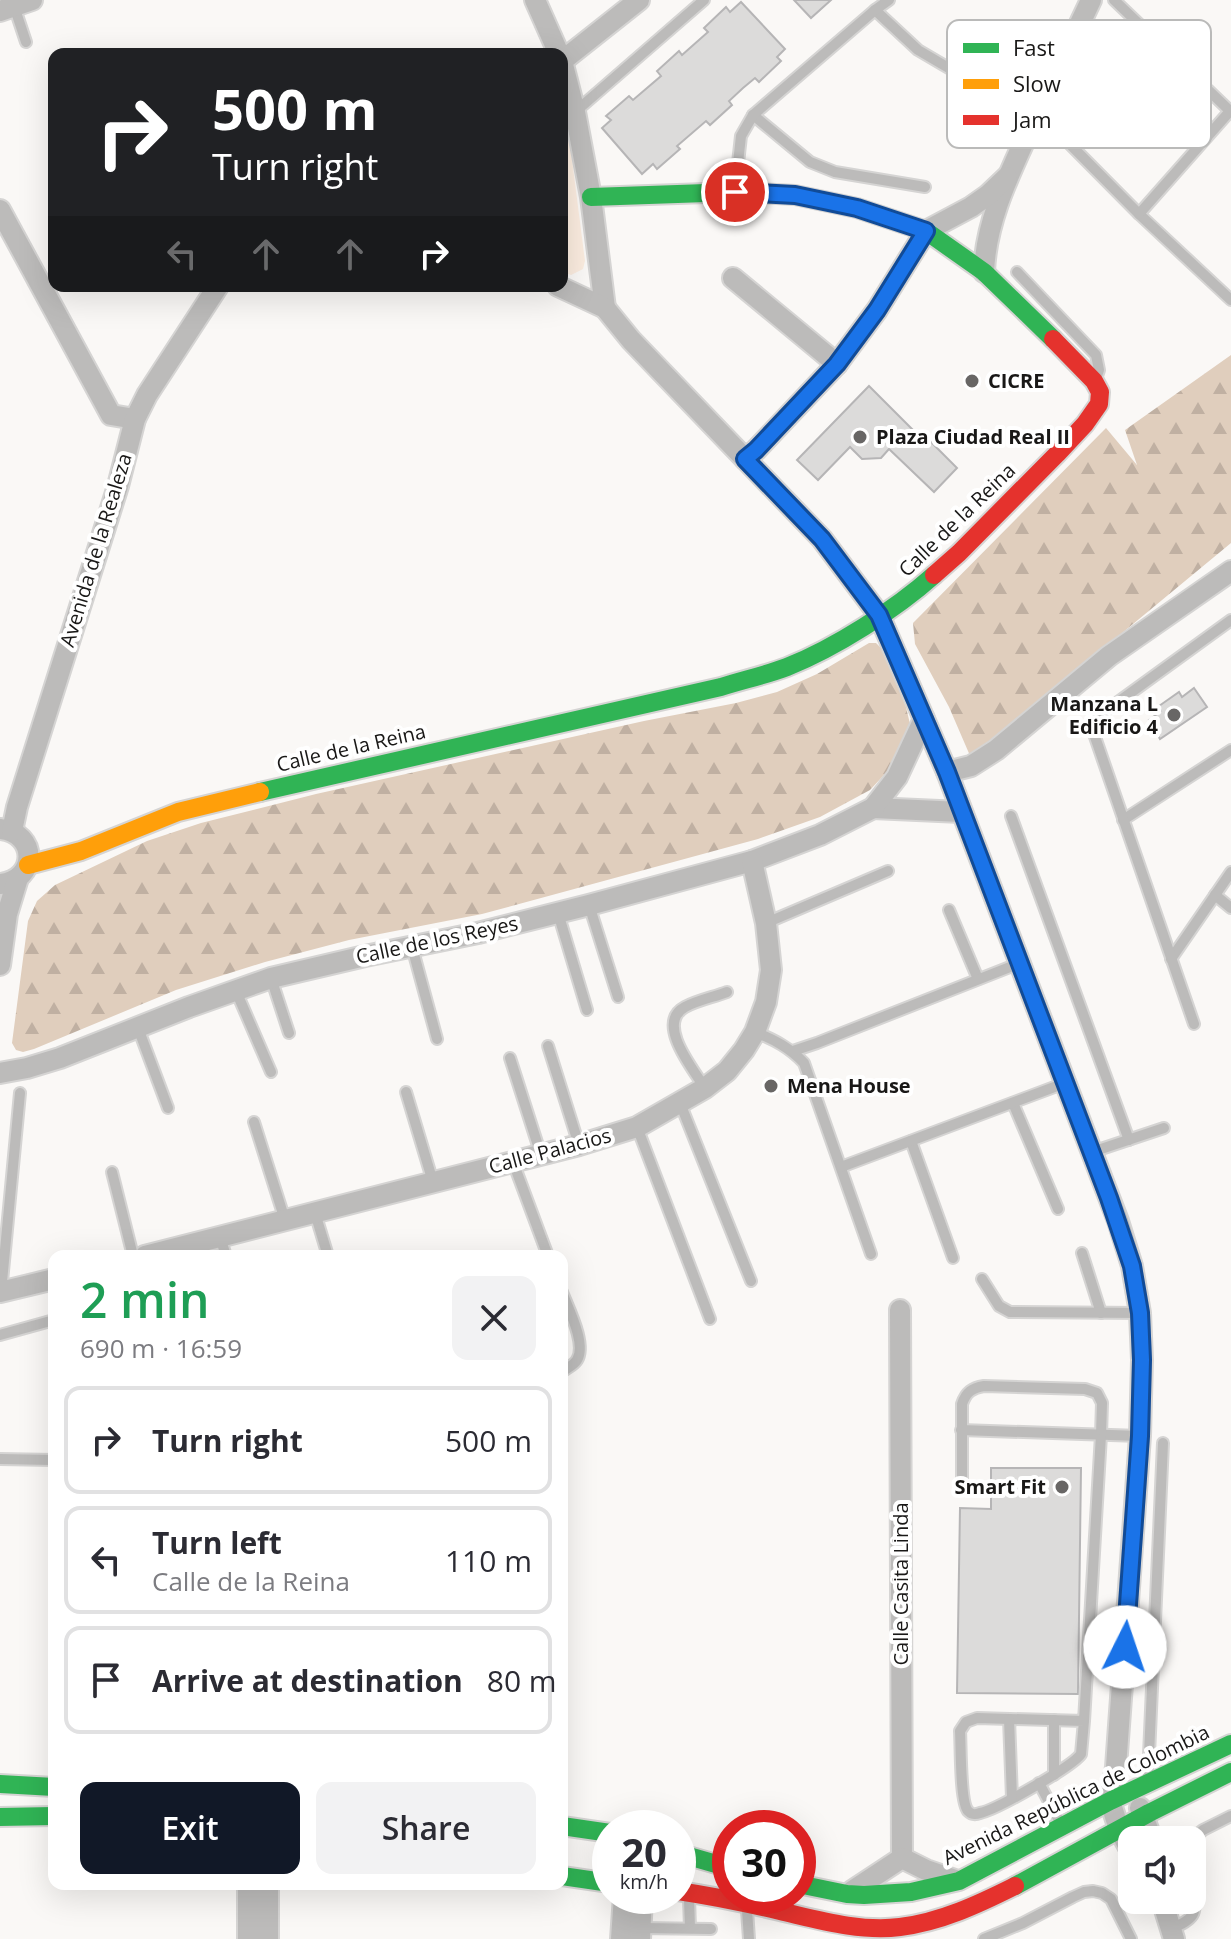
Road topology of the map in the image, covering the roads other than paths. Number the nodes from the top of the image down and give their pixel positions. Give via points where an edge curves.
1 (535, 0) edge
2 (639, 0) edge
3 (704, 0) edge
4 (889, 0) edge
5 (1091, 0) edge
6 (1114, 0) edge
7 (15, 6) edge
8 (875, 10) junction
9 (1082, 20) edge
10 (1135, 20) edge
11 (26, 42) dead end
12 (556, 48) edge
13 (568, 56) edge
14 (947, 67) edge
15 (568, 85) edge
16 (1211, 92) edge
17 (1231, 111) edge
18 (575, 112) junction
19 (753, 115) junction
20 (1211, 133) edge
21 (1021, 148) edge
22 (1074, 148) edge
23 (1198, 148) edge
24 (1007, 177) junction
25 (925, 187) dead end
26 (735, 192) junction
27 (591, 197) junction
28 (0, 210) edge
29 (1139, 214) junction
30 (926, 231) junction
31 (984, 272) junction
32 (1017, 272) dead end
33 (733, 278) dead end
34 (568, 291) edge
35 (214, 292) edge
36 (1231, 300) edge
37 (605, 308) junction
38 (837, 364) junction
39 (1094, 381) junction
40 (135, 419) junction
41 (745, 459) junction
42 (1231, 571) edge
43 (879, 615) junction
44 (1231, 620) edge
45 (924, 719) junction
46 (1231, 750) edge
47 (947, 772) junction
48 (873, 808) junction
49 (961, 812) junction
50 (1011, 816) dead end
51 (1123, 820) junction
52 (6, 830) edge
53 (752, 861) junction
54 (888, 871) dead end
55 (1231, 872) edge
56 (15, 876) edge
57 (1215, 895) junction
58 (589, 905) junction
59 (1231, 908) edge
60 (949, 910) dead end
61 (558, 913) junction
62 (766, 923) junction
63 (412, 947) junction
64 (1171, 959) junction
65 (1020, 963) junction
66 (0, 965) edge
67 (271, 978) junction
68 (978, 979) junction
69 (236, 991) junction
70 (727, 992) dead end
71 (618, 997) dead end
72 (587, 1010) dead end
73 (1194, 1024) dead end
74 (138, 1028) junction
75 (755, 1032) junction
76 (289, 1033) dead end
77 (437, 1039) dead end
78 (548, 1046) dead end
79 (793, 1051) junction
80 (510, 1058) dead end
81 (271, 1072) dead end
82 (0, 1073) edge
83 (1065, 1083) junction
84 (705, 1088) junction
85 (406, 1092) dead end
86 (20, 1093) dead end
87 (680, 1103) junction
88 (1013, 1103) junction
89 (168, 1108) dead end
90 (254, 1122) dead end
91 (637, 1127) junction
92 (1164, 1128) dead end
93 (1129, 1140) junction
94 (911, 1141) junction
95 (579, 1145) junction
96 (1092, 1152) junction
97 (541, 1155) junction
98 (513, 1162) junction
99 (841, 1167) junction
100 (112, 1172) dead end
101 (433, 1182) junction
102 (1058, 1209) dead end
103 (315, 1213) junction
104 (285, 1220) junction
105 (223, 1246) edge
106 (132, 1250) edge
107 (192, 1250) edge
108 (326, 1250) edge
109 (546, 1250) edge
110 (1082, 1253) dead end
111 (871, 1254) dead end
112 (953, 1258) dead end
113 (982, 1279) dead end
114 (48, 1280) edge
115 (751, 1281) dead end
116 (0, 1292) edge
117 (568, 1309) edge
118 (900, 1310) dead end
119 (1101, 1313) junction
120 (1140, 1313) junction
121 (710, 1319) dead end
122 (48, 1322) edge
123 (0, 1335) edge
124 (568, 1367) edge
125 (961, 1430) junction
126 (1101, 1435) junction
127 (1140, 1436) junction
128 (1163, 1443) dead end
129 (0, 1459) edge
130 (48, 1460) edge
131 (962, 1489) dead end
132 (1009, 1719) junction
133 (1054, 1720) junction
134 (1084, 1721) junction
135 (1231, 1744) edge
136 (1116, 1767) junction
137 (1231, 1772) edge
138 (1054, 1775) junction
139 (1039, 1783) junction
140 (0, 1784) edge
141 (1140, 1786) junction
142 (48, 1787) edge
143 (1012, 1798) junction
144 (1110, 1801) junction
145 (1143, 1815) junction
146 (48, 1816) edge
147 (1231, 1816) edge
148 (0, 1817) edge
149 (1118, 1826) edge
150 (1124, 1826) edge
151 (1147, 1826) edge
152 (1062, 1827) junction
153 (568, 1828) edge
154 (1206, 1828) edge
155 (1118, 1830) edge
156 (592, 1831) edge
157 (902, 1858) junction
158 (569, 1877) edge
159 (592, 1880) edge
160 (959, 1881) junction
161 (816, 1888) edge
162 (248, 1890) edge
163 (268, 1890) edge
164 (847, 1894) junction
165 (623, 1914) edge
166 (687, 1914) edge
167 (748, 1914) edge
168 (793, 1914) edge
169 (1167, 1914) edge
170 (1193, 1914) edge
171 (690, 1928) junction
172 (711, 1929) dead end
173 (640, 1933) edge
174 (1173, 1934) edge
175 (248, 1939) edge
176 (268, 1939) edge
177 (621, 1939) edge
178 (749, 1939) edge
179 (984, 1939) edge
180 (1131, 1939) edge

1 - 12 street
2 - 13 street
3 - 18 lane
4 - 8 lane
5 - 9 street
6 - 10 lane
7 - 11 lane
8 - 14 lane via 918,50
8 - 19 lane
15 - 18 street
16 - 17 lane
17 - 20 lane
18 - 27 street
19 - 25 lane via 810,162 835,172
19 - 26 lane via 741,136
21 - 24 street
22 - 29 lane
23 - 29 lane
24 - 30 street via 971,207
24 - 31 street via 985,248
26 - 27 street
26 - 30 street via 795,195
27 - 37 street
28 - 40 street via 111,415
29 - 36 lane
30 - 31 street
30 - 38 street
31 - 39 street
32 - 39 lane via 1096,355 1099,370
33 - 38 street
34 - 37 street
35 - 40 street, Avenida de la Realeza
37 - 41 street
38 - 41 street
39 - 43 street, Calle de la Reina via 1099,404 1085,424 959,553
40 - 52 street, Avenida de la Realeza
41 - 43 street via 822,539
42 - 47 street via 1109,656 996,750 971,766
43 - 45 street
43 - 56 street, Calle de la Reina via 787,667 751,679 178,812
44 - 51 lane via 1099,718 1096,743
45 - 47 street
45 - 48 street, Calle de los Reyes via 897,777
46 - 51 lane
47 - 49 street
48 - 49 street, Calle de los Reyes
48 - 53 street, Calle de los Reyes
49 - 65 street
50 - 93 lane
51 - 64 lane
52 - 56 street via 24,841 29,857
53 - 58 street, Calle de los Reyes
53 - 62 street, Calle Palacios
54 - 62 lane
55 - 57 lane
56 - 66 street
57 - 59 lane
57 - 64 lane
58 - 61 street, Calle de los Reyes
58 - 71 lane
60 - 68 lane
61 - 63 street, Calle de los Reyes
61 - 72 lane
62 - 75 street, Calle Palacios via 771,970
63 - 67 street, Calle de los Reyes
63 - 77 lane
64 - 73 lane
65 - 68 lane
65 - 83 street
67 - 69 street, Calle de los Reyes
67 - 76 lane
68 - 79 lane
69 - 74 street, Calle de los Reyes
69 - 81 lane
70 - 84 lane via 686,1006 673,1022 678,1044
74 - 82 street, Calle de los Reyes via 60,1058
74 - 89 lane
75 - 79 lane
75 - 84 street, Calle Palacios via 727,1071
78 - 95 lane
79 - 99 lane via 804,1063
80 - 97 lane
83 - 88 lane
83 - 96 street
84 - 87 street, Calle Palacios
85 - 101 lane
86 - 116 lane
87 - 91 street, Calle Palacios
87 - 115 lane
88 - 94 lane
88 - 102 lane
90 - 104 lane
91 - 95 street, Calle Palacios
91 - 121 lane
92 - 93 lane
93 - 96 lane
94 - 99 lane
94 - 112 lane
95 - 97 street, Calle Palacios
96 - 120 street via 1132,1266
97 - 98 street, Calle Palacios
98 - 101 street, Calle Palacios
98 - 109 lane
99 - 111 lane
100 - 106 lane
101 - 103 street, Calle Palacios
103 - 104 street, Calle Palacios
103 - 108 lane
104 - 105 street, Calle Palacios
105 - 107 street, Calle Palacios
110 - 119 lane
113 - 119 lane via 999,1306 1010,1312
114 - 116 street
117 - 124 lane via 580,1343 577,1360
118 - 157 street, Calle Casita Linda
119 - 120 lane
120 - 127 street
122 - 123 lane
125 - 126 lane
125 - 126 lane via 964,1396 975,1388 1085,1389 1097,1393 1102,1403
125 - 131 lane
126 - 127 lane
126 - 134 lane
127 - 136 street
128 - 141 lane
129 - 130 lane
132 - 133 lane
132 - 143 lane
132 - 143 lane via 971,1719 960,1731 963,1798 969,1811 981,1813
133 - 134 lane
133 - 138 lane
134 - 138 lane via 1081,1754
135 - 141 street, Avenida República de Colombia
136 - 141 street
136 - 144 street
137 - 145 street
138 - 139 lane
139 - 143 lane
139 - 152 lane
140 - 142 street
141 - 144 street, Avenida República de Colombia
141 - 145 street
144 - 149 street
144 - 152 street, Avenida República de Colombia
145 - 150 street
145 - 151 street
146 - 148 street
147 - 154 lane
152 - 160 street, Avenida República de Colombia
153 - 156 street
155 - 168 street via 978,1905 947,1916 871,1928
157 - 160 street
157 - 164 street
158 - 159 street
160 - 164 street, Avenida República de Colombia via 911,1892
161 - 164 street, Avenida República de Colombia
162 - 175 street
163 - 176 street
165 - 177 street
166 - 171 lane
167 - 178 lane
169 - 174 street
170 - 174 lane
171 - 172 lane
171 - 173 lane
179 - 180 lane via 1093,1891 1111,1899

